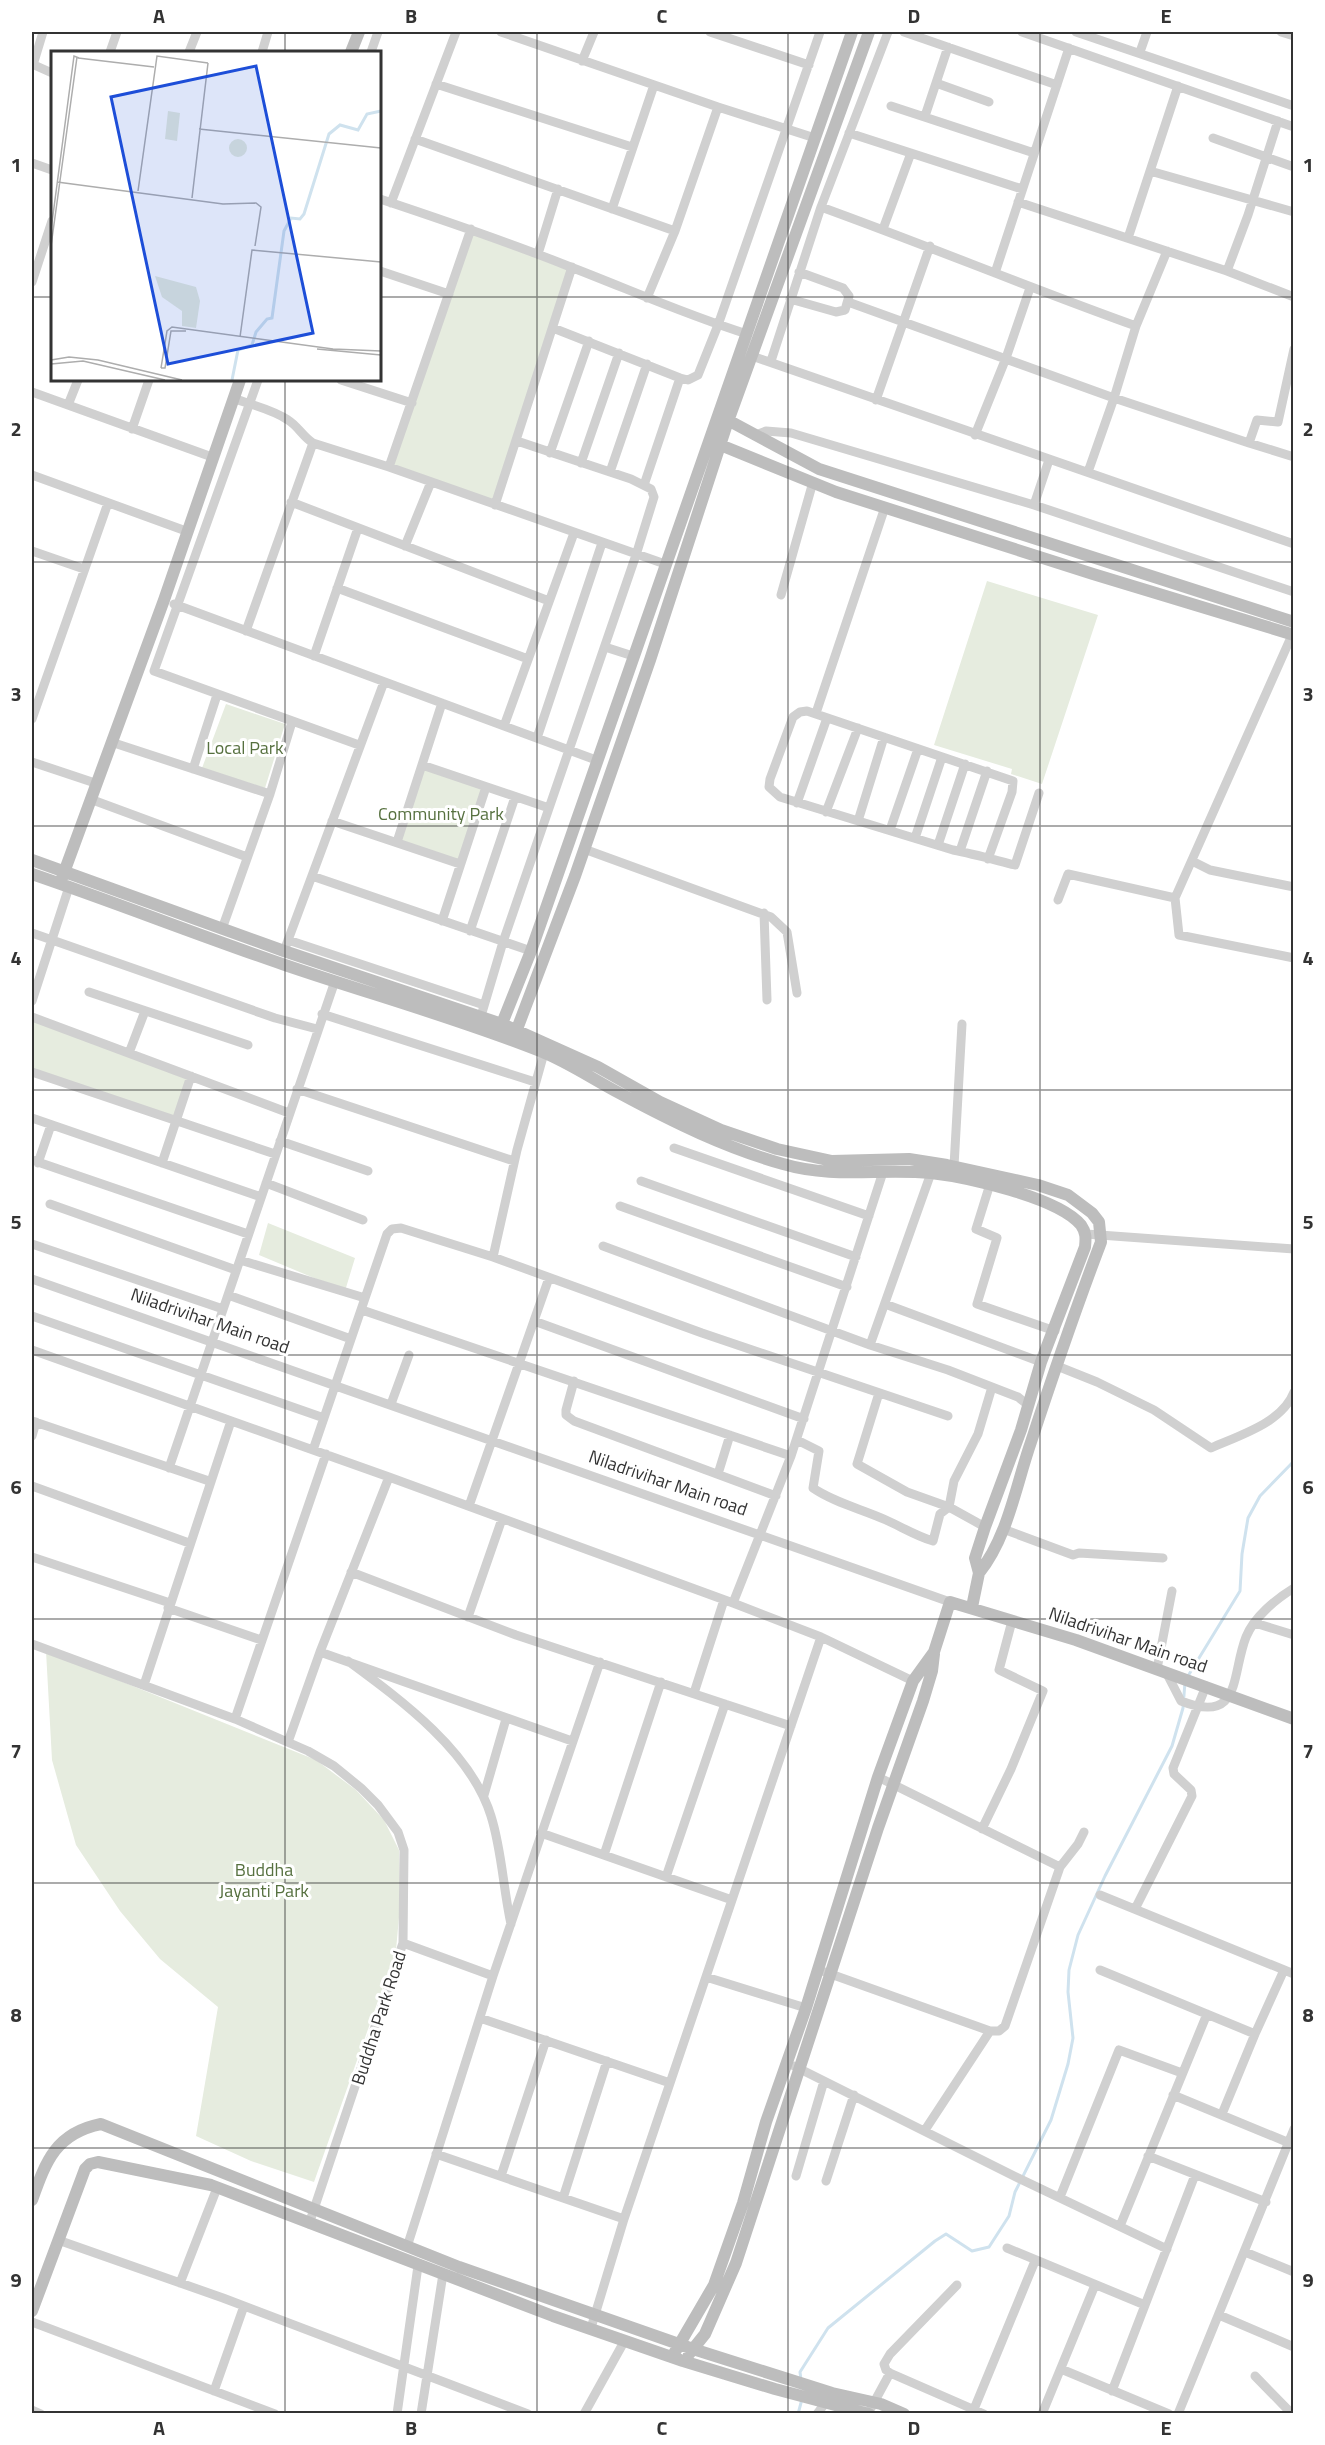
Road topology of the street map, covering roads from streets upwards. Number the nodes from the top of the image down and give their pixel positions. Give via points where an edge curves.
1 (43, 32) edge
2 (117, 32) edge
3 (198, 32) edge
4 (268, 32) edge
5 (359, 32) edge
6 (378, 32) edge
7 (456, 32) edge
8 (501, 32) edge
9 (594, 32) edge
10 (710, 32) edge
11 (820, 32) edge
12 (852, 32) edge
13 (869, 32) edge
14 (888, 32) edge
15 (904, 32) edge
16 (1022, 32) edge
17 (1076, 32) edge
18 (1147, 32) edge
19 (1281, 32) edge
20 (522, 35) edge
21 (1293, 36) edge
22 (948, 47) junction
23 (1069, 48) junction
24 (110, 51) edge
25 (189, 51) edge
26 (262, 51) edge
27 (351, 51) edge
28 (371, 51) edge
29 (1140, 52) junction
30 (582, 61) junction
31 (32, 64) edge
32 (808, 65) junction
33 (51, 73) edge
34 (936, 83) junction
35 (436, 84) junction
36 (654, 85) junction
37 (1057, 85) junction
38 (1178, 86) junction
39 (989, 102) dead end
40 (891, 106) dead end
41 (1293, 106) edge
42 (718, 107) junction
43 (925, 116) junction
44 (821, 119) junction
45 (1278, 122) junction
46 (835, 124) junction
47 (1293, 127) edge
48 (787, 129) junction
49 (849, 133) junction
50 (815, 138) junction
51 (1213, 138) dead end
52 (415, 140) junction
53 (632, 147) junction
54 (910, 153) junction
55 (1034, 153) junction
56 (1266, 157) junction
57 (32, 163) edge
58 (1293, 167) edge
59 (51, 170) edge
60 (1150, 171) junction
61 (558, 189) junction
62 (1022, 189) junction
63 (381, 199) edge
64 (1253, 200) junction
65 (1018, 201) junction
66 (391, 203) junction
67 (821, 207) junction
68 (612, 209) junction
69 (1293, 212) edge
70 (51, 224) edge
71 (471, 229) junction
72 (884, 230) junction
73 (675, 231) junction
74 (1128, 238) junction
75 (930, 246) junction
76 (1167, 251) junction
77 (538, 254) junction
78 (572, 267) junction
79 (381, 271) edge
80 (1227, 271) junction
81 (799, 272) junction
82 (995, 273) junction
83 (32, 282) edge
84 (1030, 288) junction
85 (449, 294) junction
86 (1293, 297) edge
87 (647, 298) junction
88 (790, 299) junction
89 (848, 303) junction
90 (904, 322) junction
91 (718, 325) junction
92 (1136, 326) junction
93 (553, 328) junction
94 (747, 334) junction
95 (589, 341) junction
96 (1293, 349) edge
97 (620, 353) junction
98 (752, 356) junction
99 (1006, 358) junction
100 (771, 361) junction
101 (647, 364) junction
102 (680, 378) junction
103 (78, 381) edge
104 (149, 381) edge
105 (240, 381) edge
106 (258, 381) edge
107 (348, 381) edge
108 (32, 392) edge
109 (233, 398) junction
110 (1114, 398) junction
111 (876, 400) junction
112 (412, 403) junction
113 (249, 404) junction
114 (68, 405) junction
115 (717, 415) junction
116 (730, 420) junction
117 (132, 429) junction
118 (756, 435) junction
119 (975, 435) junction
120 (517, 441) junction
121 (313, 443) junction
122 (715, 443) junction
123 (1250, 443) junction
124 (550, 453) junction
125 (212, 457) junction
126 (1293, 457) edge
127 (1049, 460) junction
128 (581, 463) junction
129 (389, 467) junction
130 (610, 472) junction
131 (1088, 472) junction
132 (32, 476) edge
133 (431, 482) junction
134 (813, 482) junction
135 (644, 485) junction
136 (291, 502) junction
137 (108, 503) junction
138 (495, 505) junction
139 (1034, 505) junction
140 (885, 507) junction
141 (358, 528) junction
142 (186, 531) junction
143 (574, 533) junction
144 (602, 543) junction
145 (1293, 544) edge
146 (405, 546) junction
147 (32, 551) edge
148 (636, 555) junction
149 (665, 564) junction
150 (84, 569) junction
151 (338, 588) junction
152 (1293, 592) edge
153 (655, 593) junction
154 (781, 595) dead end
155 (669, 598) junction
156 (164, 600) junction
157 (549, 601) junction
158 (177, 605) junction
159 (246, 631) junction
160 (1293, 631) edge
161 (605, 647) junction
162 (314, 656) junction
163 (633, 656) junction
164 (528, 659) junction
165 (32, 682) edge
166 (384, 682) junction
167 (43, 686) junction
168 (217, 695) junction
169 (442, 703) junction
170 (816, 713) junction
171 (827, 717) junction
172 (32, 719) edge
173 (292, 722) junction
174 (504, 726) junction
175 (858, 728) junction
176 (884, 737) junction
177 (537, 738) junction
178 (111, 742) junction
179 (359, 745) junction
180 (918, 749) junction
181 (569, 750) junction
182 (942, 757) junction
183 (596, 760) junction
184 (32, 762) edge
185 (965, 764) junction
186 (422, 765) junction
187 (193, 769) junction
188 (987, 771) junction
189 (95, 783) junction
190 (486, 787) junction
191 (1039, 793) dead end
192 (270, 794) junction
193 (515, 797) junction
194 (90, 798) junction
195 (797, 802) junction
196 (549, 808) junction
197 (826, 812) junction
198 (332, 821) junction
199 (858, 821) junction
200 (890, 830) junction
201 (915, 838) junction
202 (397, 842) junction
203 (938, 845) junction
204 (584, 849) junction
205 (960, 851) junction
206 (247, 857) junction
207 (988, 858) junction
208 (32, 860) edge
209 (1192, 861) junction
210 (460, 864) junction
211 (32, 874) edge
212 (312, 876) junction
213 (64, 881) junction
214 (1293, 886) edge
215 (1175, 898) junction
216 (1058, 900) dead end
217 (764, 913) junction
218 (442, 921) junction
219 (222, 929) junction
220 (470, 931) junction
221 (32, 933) edge
222 (52, 940) junction
223 (503, 942) junction
224 (286, 946) junction
225 (531, 951) junction
226 (1293, 957) edge
227 (307, 966) junction
228 (335, 981) junction
229 (89, 992) dead end
230 (797, 993) dead end
231 (32, 1000) edge
232 (767, 1000) dead end
233 (483, 1010) junction
234 (145, 1011) junction
235 (322, 1014) junction
236 (32, 1017) edge
237 (962, 1024) dead end
238 (317, 1029) junction
239 (500, 1030) junction
240 (514, 1035) junction
241 (248, 1045) dead end
242 (129, 1053) junction
243 (544, 1053) junction
244 (32, 1072) edge
245 (190, 1076) junction
246 (535, 1082) junction
247 (297, 1089) junction
248 (289, 1113) junction
249 (32, 1118) edge
250 (176, 1120) junction
251 (51, 1125) junction
252 (280, 1141) junction
253 (674, 1148) dead end
254 (275, 1154) junction
255 (35, 1161) edge
256 (514, 1161) junction
257 (162, 1163) junction
258 (954, 1166) junction
259 (368, 1171) dead end
260 (883, 1172) junction
261 (931, 1173) junction
262 (641, 1180) dead end
263 (266, 1183) junction
264 (990, 1184) junction
265 (261, 1197) junction
266 (50, 1204) dead end
267 (620, 1206) dead end
268 (869, 1216) junction
269 (363, 1220) dead end
270 (248, 1234) junction
271 (1086, 1234) junction
272 (1101, 1234) junction
273 (32, 1244) edge
274 (603, 1246) dead end
275 (1293, 1249) edge
276 (493, 1257) junction
277 (856, 1257) junction
278 (240, 1260) junction
279 (236, 1270) junction
280 (32, 1278) edge
281 (549, 1278) junction
282 (847, 1287) junction
283 (228, 1294) junction
284 (365, 1298) junction
285 (885, 1304) junction
286 (223, 1309) junction
287 (362, 1310) junction
288 (32, 1316) edge
289 (534, 1321) junction
290 (833, 1330) junction
291 (1055, 1331) junction
292 (351, 1339) junction
293 (212, 1341) junction
294 (870, 1345) junction
295 (32, 1350) edge
296 (409, 1355) dead end
297 (1041, 1362) junction
298 (519, 1363) junction
299 (1057, 1366) junction
300 (819, 1372) junction
301 (200, 1375) junction
302 (574, 1382) junction
303 (336, 1384) junction
304 (992, 1387) junction
305 (1293, 1392) edge
306 (879, 1393) junction
307 (391, 1404) junction
308 (1028, 1405) junction
309 (189, 1406) junction
310 (1291, 1407) edge
311 (948, 1416) dead end
312 (324, 1418) junction
313 (804, 1419) junction
314 (231, 1420) junction
315 (34, 1421) edge
316 (730, 1435) junction
317 (32, 1436) edge
318 (492, 1440) junction
319 (797, 1440) junction
320 (313, 1450) junction
321 (326, 1454) junction
322 (791, 1456) junction
323 (169, 1468) junction
324 (718, 1474) junction
325 (389, 1477) junction
326 (209, 1481) junction
327 (32, 1486) edge
328 (776, 1496) junction
329 (469, 1506) junction
330 (949, 1507) junction
331 (502, 1519) junction
332 (985, 1527) junction
333 (1003, 1529) junction
334 (760, 1534) junction
335 (189, 1543) junction
336 (32, 1557) edge
337 (1164, 1558) dead end
338 (351, 1572) junction
339 (979, 1573) junction
340 (1293, 1588) edge
341 (1172, 1591) dead end
342 (729, 1602) junction
343 (950, 1602) junction
344 (169, 1606) junction
345 (972, 1607) junction
346 (468, 1617) junction
347 (1012, 1621) junction
348 (1255, 1623) junction
349 (1293, 1635) edge
350 (821, 1637) junction
351 (261, 1640) junction
352 (32, 1644) edge
353 (320, 1652) junction
354 (934, 1652) junction
355 (348, 1661) junction
356 (600, 1662) junction
357 (1167, 1672) junction
358 (913, 1681) junction
359 (661, 1682) junction
360 (144, 1685) junction
361 (1203, 1685) junction
362 (694, 1693) junction
363 (1231, 1695) junction
364 (725, 1704) junction
365 (1197, 1706) junction
366 (235, 1719) junction
367 (506, 1719) junction
368 (1293, 1719) edge
369 (791, 1726) junction
370 (572, 1741) junction
371 (288, 1742) junction
372 (878, 1777) junction
373 (893, 1785) junction
374 (484, 1796) junction
375 (982, 1829) junction
376 (1084, 1832) dead end
377 (541, 1833) junction
378 (604, 1855) junction
379 (1060, 1867) junction
380 (666, 1877) junction
381 (1100, 1894) dead end
382 (732, 1900) junction
383 (1135, 1909) junction
384 (511, 1925) junction
385 (403, 1943) junction
386 (1100, 1970) dead end
387 (824, 1972) junction
388 (1289, 1972) edge
389 (493, 1976) junction
390 (706, 1977) junction
391 (806, 2008) junction
392 (1207, 2014) junction
393 (480, 2018) junction
394 (990, 2031) junction
395 (1255, 2034) junction
396 (546, 2040) junction
397 (607, 2061) junction
398 (787, 2062) junction
399 (799, 2068) junction
400 (1182, 2073) junction
401 (824, 2081) junction
402 (670, 2082) junction
403 (854, 2095) junction
404 (1173, 2095) junction
405 (1222, 2114) junction
406 (1293, 2129) edge
407 (925, 2130) junction
408 (1287, 2142) junction
409 (436, 2154) junction
410 (1148, 2156) junction
411 (1195, 2175) junction
412 (501, 2176) junction
413 (796, 2176) dead end
414 (826, 2181) dead end
415 (246, 2183) junction
416 (217, 2188) junction
417 (241, 2197) junction
418 (563, 2198) junction
419 (1060, 2198) junction
420 (32, 2200) edge
421 (1266, 2202) junction
422 (314, 2210) junction
423 (624, 2219) junction
424 (309, 2224) junction
425 (1120, 2226) junction
426 (58, 2240) junction
427 (407, 2247) junction
428 (1007, 2248) dead end
429 (1167, 2249) junction
430 (1245, 2252) junction
431 (1035, 2261) junction
432 (418, 2266) junction
433 (1293, 2272) edge
434 (443, 2274) junction
435 (461, 2274) junction
436 (180, 2283) junction
437 (957, 2285) dead end
438 (1095, 2285) junction
439 (1145, 2305) junction
440 (244, 2306) junction
441 (32, 2311) edge
442 (595, 2314) junction
443 (1219, 2315) junction
444 (32, 2322) edge
445 (591, 2328) junction
446 (624, 2340) junction
447 (679, 2344) junction
448 (1293, 2347) edge
449 (693, 2349) junction
450 (677, 2359) junction
451 (405, 2368) junction
452 (1061, 2369) junction
453 (890, 2373) junction
454 (426, 2376) junction
455 (1255, 2376) dead end
456 (214, 2391) junction
457 (1112, 2391) junction
458 (815, 2394) junction
459 (826, 2402) junction
460 (32, 2410) edge
461 (870, 2410) edge
462 (972, 2411) edge
463 (40, 2414) edge
464 (275, 2414) edge
465 (397, 2414) edge
466 (421, 2414) edge
467 (528, 2414) edge
468 (584, 2414) edge
469 (817, 2414) edge
470 (904, 2414) edge
471 (984, 2414) edge
472 (1042, 2414) edge
473 (1169, 2414) edge
474 (1178, 2414) edge
475 (1292, 2414) edge

1 - 31 street
2 - 24 street
3 - 25 street
4 - 26 street
5 - 27 street
6 - 28 street
7 - 35 street
8 - 20 street
9 - 30 street
10 - 32 street
11 - 32 street
12 - 44 street
13 - 46 street
14 - 49 street
15 - 22 street
16 - 23 street
17 - 29 street
18 - 29 street
19 - 21 street
20 - 30 street
22 - 34 street
22 - 37 street
23 - 37 street
23 - 38 street
29 - 41 street
30 - 36 street
31 - 33 street
32 - 48 street
34 - 39 street
34 - 43 street
35 - 52 street
35 - 53 street
36 - 42 street
36 - 53 street
37 - 55 street
38 - 45 street
38 - 60 street
40 - 43 street
42 - 48 street
42 - 73 street
43 - 55 street
44 - 46 street
44 - 50 street
45 - 47 street
45 - 56 street
46 - 98 street
48 - 50 street
48 - 91 street
49 - 54 street
49 - 67 street
50 - 94 street
51 - 56 street
52 - 61 street
52 - 66 street
53 - 68 street
54 - 62 street
54 - 72 street
55 - 62 street
56 - 58 street
56 - 64 street
57 - 59 street
60 - 64 street
60 - 74 street
61 - 68 street
61 - 77 street
62 - 65 street
63 - 66 street
64 - 69 street
64 - 80 street
65 - 74 street
65 - 82 street
66 - 71 street
67 - 72 street
67 - 81 street
68 - 73 street
70 - 83 street
71 - 77 street
71 - 85 street
72 - 75 street
73 - 87 street
74 - 76 street
75 - 82 street
75 - 90 street
76 - 80 street
76 - 92 street
77 - 78 street
78 - 87 street
78 - 93 street
79 - 85 street
80 - 86 street
81 - 88 street
81 - 89 street via 843,288 849,296
82 - 84 street
84 - 92 street
84 - 99 street
85 - 112 street
87 - 91 street
88 - 89 street via 836,312 845,310
88 - 100 street
89 - 90 street
90 - 99 street
90 - 111 street
91 - 94 street
91 - 102 street via 698,375 688,380
92 - 110 street
93 - 95 street
93 - 120 street
94 - 115 street
95 - 97 street
95 - 124 street
96 - 123 street via 1278,422 1257,420
97 - 101 street
97 - 128 street
98 - 100 street
98 - 116 street
99 - 110 street
99 - 119 street
100 - 111 street
101 - 102 street
101 - 130 street
102 - 135 street
103 - 114 street
104 - 117 street
105 - 109 street
106 - 113 street
107 - 112 street
108 - 114 street
109 - 113 street
109 - 125 street
110 - 123 street
110 - 131 street
111 - 119 street
112 - 129 street
113 - 121 street via 291,421
113 - 158 street
114 - 117 street
115 - 116 street
115 - 122 street
116 - 118 street
116 - 122 street
117 - 125 street
118 - 139 street via 766,431 791,433
118 - 160 street via 819,469
119 - 127 street
120 - 124 street
120 - 138 street
121 - 129 street
121 - 136 street
122 - 134 street
122 - 149 street
122 - 155 street
123 - 126 street
124 - 128 street
125 - 142 street
127 - 131 street
127 - 139 street
128 - 130 street
129 - 133 street
130 - 135 street
131 - 145 street
132 - 137 street
133 - 138 street
133 - 146 street
134 - 140 street
134 - 154 street
135 - 148 street via 654,497
136 - 141 street
136 - 159 street
137 - 142 street
137 - 150 street
138 - 143 street
139 - 152 street
140 - 160 street via 1093,574
140 - 170 street
141 - 146 street
141 - 151 street
142 - 156 street
143 - 144 street
143 - 157 street
144 - 148 street
144 - 177 street
146 - 157 street
147 - 150 street
148 - 149 street
148 - 161 street
149 - 153 street
150 - 167 street
151 - 162 street
151 - 164 street
153 - 155 street
153 - 163 street
155 - 204 street
156 - 158 street
156 - 178 street
157 - 164 street
158 - 159 street
158 - 168 street via 154,671
159 - 162 street
160 - 209 street
161 - 163 street
161 - 181 street
162 - 166 street
163 - 183 street
164 - 174 street
165 - 167 street
166 - 169 street
166 - 179 street
167 - 172 street
168 - 173 street
168 - 187 street
169 - 174 street
169 - 186 street
170 - 171 street
170 - 195 street via 800,712 793,717 770,780 772,792
171 - 175 street
171 - 195 street
173 - 179 street
173 - 192 street
174 - 177 street
175 - 176 street
175 - 197 street
176 - 180 street
176 - 199 street
177 - 181 street
178 - 187 street
178 - 189 street
179 - 198 street
180 - 182 street
180 - 200 street
181 - 183 street
181 - 196 street
182 - 185 street
182 - 201 street
183 - 225 street
184 - 189 street
185 - 188 street
185 - 203 street
186 - 190 street
186 - 202 street
187 - 192 street
188 - 205 street
188 - 207 street via 1013,781
189 - 194 street
190 - 193 street
190 - 210 street
191 - 207 street via 1016,865
192 - 206 street
193 - 196 street
193 - 220 street
194 - 206 street
194 - 213 street
195 - 197 street
196 - 223 street
197 - 199 street
198 - 202 street
198 - 212 street
199 - 200 street
200 - 201 street
201 - 203 street
202 - 210 street
203 - 205 street
204 - 217 street
204 - 240 street
205 - 207 street
206 - 219 street
208 - 213 street
209 - 214 street via 1210,870
209 - 215 street
210 - 218 street
211 - 213 street
212 - 218 street
212 - 224 street
213 - 219 street
213 - 222 street
213 - 227 street
215 - 216 street via 1068,874
215 - 226 street via 1179,935
217 - 230 street via 787,932
217 - 232 street
218 - 220 street
219 - 224 street
220 - 223 street
221 - 222 street
222 - 231 street
222 - 238 street
223 - 225 street
223 - 233 street
224 - 227 street
224 - 233 street
225 - 239 street
227 - 228 street
227 - 233 street
228 - 235 street
228 - 239 street
229 - 234 street
233 - 239 street
234 - 241 street
234 - 242 street
235 - 238 street
235 - 246 street
236 - 242 street
237 - 258 street
238 - 247 street
239 - 240 street
240 - 243 street
240 - 258 street via 598,1067 721,1130 777,1149 832,1161 909,1160
242 - 245 street
243 - 246 street
243 - 260 street via 691,1131 784,1165 824,1173
244 - 250 street
245 - 248 street
245 - 250 street
246 - 256 street
247 - 248 street
247 - 256 street
248 - 252 street
249 - 251 street
250 - 254 street
250 - 257 street
251 - 255 street
251 - 257 street
252 - 254 street
252 - 259 street
253 - 268 street
254 - 263 street
255 - 270 street
256 - 276 street
257 - 265 street
258 - 272 street via 1068,1195 1092,1213
260 - 261 street
260 - 268 street
261 - 264 street
261 - 285 street
262 - 277 street
263 - 265 street
263 - 269 street
264 - 271 street via 1063,1212 1079,1223
264 - 291 street via 976,1229 997,1238 976,1304
265 - 270 street
266 - 279 street
267 - 282 street
268 - 277 street
270 - 278 street
271 - 272 street
271 - 291 street via 1086,1247
272 - 275 street
272 - 299 street
273 - 286 street
274 - 290 street
276 - 281 street
276 - 284 street via 401,1228 392,1229
277 - 282 street
278 - 279 street
278 - 284 street
279 - 283 street
280 - 293 street, Niladrivihar Main road
281 - 289 street
281 - 300 street
282 - 290 street
283 - 286 street
283 - 292 street
284 - 287 street
285 - 294 street
285 - 297 street
286 - 293 street
287 - 292 street
287 - 298 street
288 - 301 street
289 - 298 street
289 - 313 street
290 - 294 street
290 - 300 street
291 - 297 street
292 - 303 street
293 - 301 street
293 - 303 street, Niladrivihar Main road
294 - 304 street
295 - 309 street
296 - 307 street
297 - 308 street
298 - 302 street
298 - 318 street
299 - 310 street via 1154,1410 1211,1448
299 - 333 street
300 - 306 street
300 - 313 street
301 - 309 street
301 - 312 street
302 - 316 street
302 - 324 street via 566,1415 574,1421
303 - 307 street, Niladrivihar Main road
303 - 312 street
304 - 308 street
304 - 330 street via 978,1434 954,1481
305 - 310 street
306 - 311 street
306 - 330 street via 857,1464 907,1492
307 - 318 street, Niladrivihar Main road
308 - 332 street
309 - 314 street
309 - 323 street
312 - 320 street
313 - 319 street
314 - 320 street
314 - 326 street
315 - 317 street
315 - 323 street
316 - 322 street
316 - 324 street
318 - 329 street
318 - 334 street, Niladrivihar Main road
319 - 322 street
319 - 330 street via 819,1451 813,1488 824,1496 933,1541 940,1514
320 - 321 street
321 - 325 street
321 - 351 street
322 - 328 street
323 - 326 street
324 - 328 street
325 - 329 street
325 - 338 street
326 - 335 street
327 - 335 street
328 - 334 street
329 - 331 street
330 - 332 street
331 - 342 street
331 - 346 street
332 - 339 street via 975,1558
333 - 337 street via 1073,1555 1079,1552
333 - 339 street
334 - 342 street
334 - 343 street, Niladrivihar Main road
335 - 344 street
336 - 344 street
338 - 346 street
338 - 353 street
339 - 345 street
340 - 348 street
341 - 357 street
342 - 350 street
342 - 362 street
343 - 345 street, Niladrivihar Main road
343 - 354 street
344 - 351 street
344 - 360 street
345 - 347 street, Niladrivihar Main road
346 - 356 street
347 - 357 street, Niladrivihar Main road
347 - 375 street via 999,1670 1043,1691
348 - 349 street
348 - 363 street via 1247,1636
350 - 358 street
350 - 369 street
351 - 366 street
352 - 360 street, Buddha Park Road
353 - 355 street
353 - 371 street
354 - 358 street
354 - 373 street via 932,1671
355 - 367 street
355 - 374 street via 422,1718
356 - 359 street
356 - 370 street
357 - 361 street, Niladrivihar Main road
357 - 365 street via 1181,1701
358 - 372 street
359 - 362 street
359 - 378 street
360 - 366 street, Buddha Park Road
361 - 363 street, Niladrivihar Main road
361 - 365 street
362 - 364 street
363 - 365 street via 1221,1706
363 - 368 street, Niladrivihar Main road
364 - 369 street
364 - 380 street
365 - 383 street via 1173,1768 1192,1796
366 - 371 street, Buddha Park Road
367 - 370 street
367 - 374 street
369 - 382 street
370 - 377 street
371 - 385 street, Buddha Park Road via 334,1766 361,1788 398,1832 404,1851
372 - 373 street
372 - 387 street
373 - 375 street
373 - 387 street
374 - 384 street via 498,1844
375 - 379 street
376 - 379 street
377 - 378 street
377 - 384 street
378 - 380 street
379 - 394 street via 1005,2026
380 - 382 street
381 - 383 street
382 - 390 street
383 - 388 street
384 - 389 street
385 - 389 street
385 - 422 street, Buddha Park Road
386 - 392 street
387 - 391 street
387 - 394 street
387 - 399 street
388 - 395 street
389 - 393 street
390 - 391 street
390 - 402 street
391 - 398 street
392 - 395 street
392 - 400 street
393 - 396 street
393 - 409 street
394 - 407 street
395 - 405 street
396 - 397 street
396 - 412 street
397 - 402 street
397 - 418 street
398 - 399 street
398 - 447 street via 714,2285
399 - 401 street
399 - 449 street via 736,2263 705,2334
400 - 404 street
400 - 419 street via 1119,2050
401 - 403 street
401 - 413 street
402 - 423 street
403 - 407 street
403 - 414 street
404 - 405 street
404 - 410 street
405 - 408 street
406 - 408 street
407 - 419 street
408 - 421 street
409 - 412 street
409 - 427 street
410 - 411 street
410 - 425 street
411 - 421 street
411 - 429 street
412 - 418 street
415 - 417 street
415 - 420 street via 101,2124 73,2133 60,2143
415 - 422 street
416 - 417 street
416 - 426 street via 111,2164 90,2164
416 - 436 street
417 - 424 street
418 - 423 street
419 - 425 street
421 - 430 street
422 - 424 street, Buddha Park Road
422 - 427 street
423 - 442 street
424 - 432 street
425 - 429 street
426 - 436 street
426 - 441 street
427 - 435 street
428 - 431 street
429 - 439 street
430 - 433 street
430 - 443 street
431 - 438 street
431 - 462 street
432 - 434 street
432 - 451 street
434 - 435 street
434 - 454 street
435 - 442 street
435 - 445 street via 553,2316
436 - 440 street
437 - 453 street via 886,2359 885,2370
438 - 439 street
438 - 452 street
439 - 457 street
440 - 451 street
440 - 456 street
442 - 445 street
442 - 447 street
443 - 448 street
443 - 474 street
444 - 456 street
445 - 446 street
446 - 450 street
446 - 468 street
447 - 449 street
447 - 450 street
449 - 450 street
449 - 458 street via 774,2374
450 - 458 street via 775,2389
451 - 454 street
451 - 465 street
452 - 457 street
452 - 472 street
453 - 461 street
453 - 462 street
454 - 466 street
454 - 467 street
455 - 475 street
456 - 464 street
457 - 473 street
458 - 459 street
458 - 461 street
459 - 461 street
459 - 469 street
460 - 463 street
461 - 470 street
462 - 471 street

